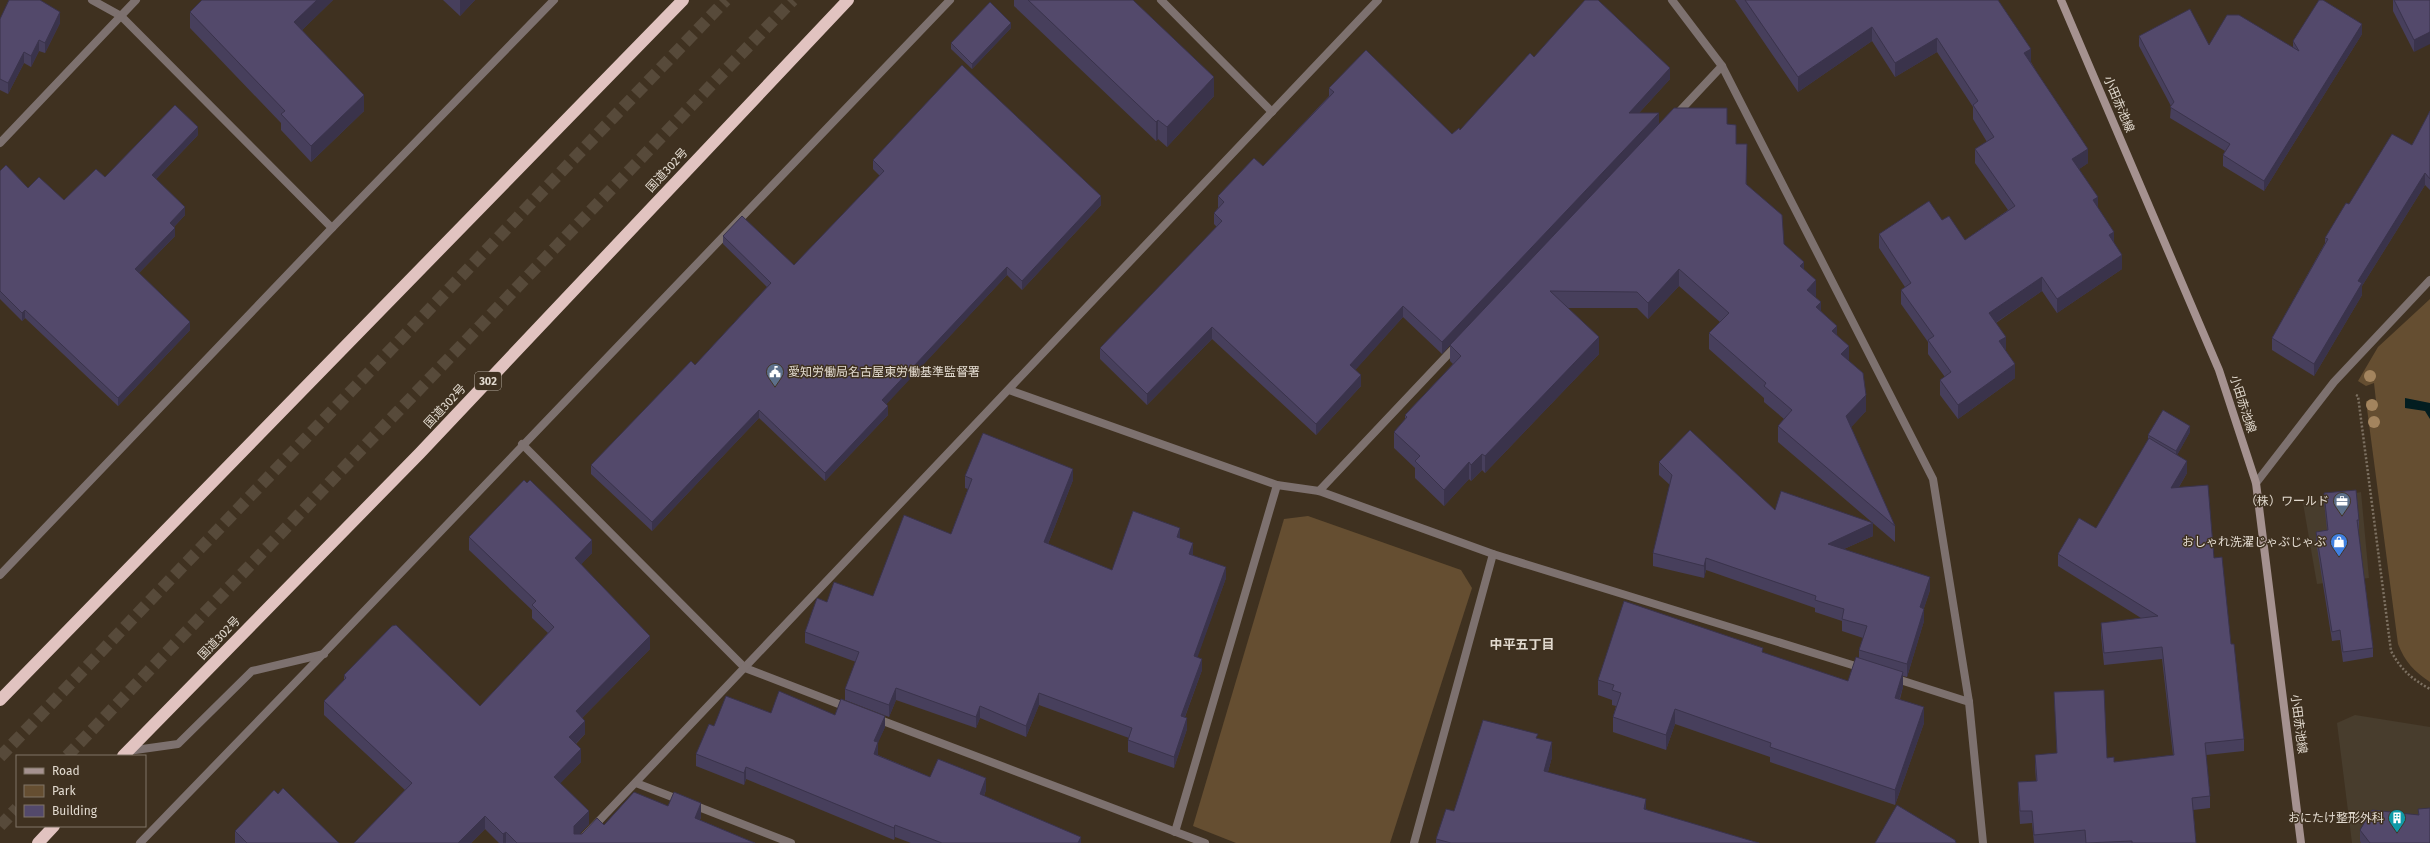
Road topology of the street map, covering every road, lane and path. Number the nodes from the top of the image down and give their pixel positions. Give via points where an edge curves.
1 (92, 0) edge
2 (136, 0) edge
3 (554, 0) edge
4 (683, 0) edge
5 (848, 0) edge
6 (950, 0) edge
7 (1161, 0) edge
8 (1378, 0) edge
9 (1672, 0) edge
10 (2061, 0) edge
11 (121, 16) junction
12 (1722, 66) junction
13 (1272, 112) junction
14 (1667, 123) edge
15 (0, 143) edge
16 (332, 228) junction
17 (2430, 280) edge
18 (1466, 336) edge
19 (2334, 382) junction
20 (1009, 390) junction
21 (522, 444) junction
22 (2256, 483) junction
23 (1277, 485) junction
24 (1319, 491) junction
25 (1493, 554) junction
26 (0, 575) edge
27 (324, 653) junction
28 (745, 668) junction
29 (1871, 671) edge
30 (1886, 676) edge
31 (2430, 689) edge
32 (0, 700) edge
33 (1969, 702) junction
34 (125, 754) edge
35 (636, 783) junction
36 (53, 827) edge
37 (1175, 832) junction
38 (38, 843) edge
39 (140, 843) edge
40 (578, 843) edge
41 (791, 843) edge
42 (1205, 843) edge
43 (1414, 843) edge
44 (1983, 843) edge
45 (2301, 843) edge

1 - 11 street
2 - 11 street
3 - 16 street
4 - 32 highway
5 - 34 highway, 国道302号 / 302 via 420,453
6 - 21 street
7 - 13 street
8 - 13 street
9 - 12 street
10 - 22 street, 小田赤池線 via 2219,370
11 - 15 street
11 - 16 street
12 - 14 street
12 - 33 street via 1933,479
13 - 20 street
16 - 26 street
17 - 19 street
18 - 24 street
19 - 22 street
19 - 31 path via 2358,396 2391,651 2399,666 2413,679
20 - 23 street
20 - 28 street
21 - 27 street
21 - 28 street
22 - 45 street, 小田赤池線
23 - 24 street
23 - 37 street
24 - 25 street
25 - 29 street
25 - 43 street
27 - 34 street via 252,671 178,744
27 - 39 street
28 - 35 street
28 - 37 street
30 - 33 street
33 - 44 street
35 - 40 street
35 - 41 street
36 - 38 highway
37 - 42 street

